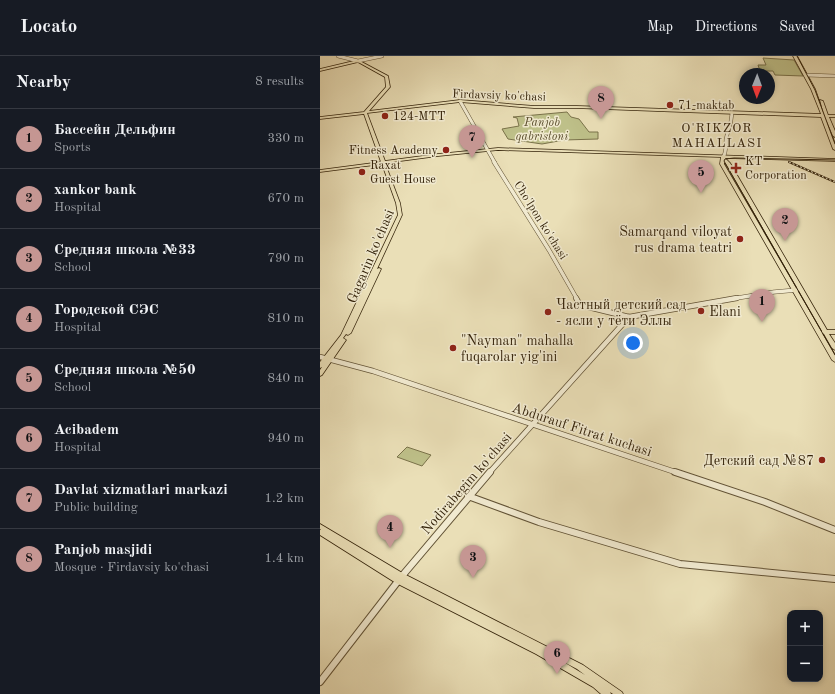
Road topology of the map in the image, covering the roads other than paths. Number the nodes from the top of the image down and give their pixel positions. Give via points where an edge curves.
1 (338, 56) edge
2 (382, 56) edge
3 (795, 56) edge
4 (799, 56) edge
5 (358, 61) junction
6 (320, 70) edge
7 (808, 75) junction
8 (835, 76) edge
9 (460, 101) junction
10 (367, 112) junction
11 (732, 113) junction
12 (825, 116) junction
13 (835, 116) edge
14 (320, 118) edge
15 (835, 136) edge
16 (835, 148) edge
17 (488, 150) junction
18 (723, 158) junction
19 (835, 161) edge
20 (385, 162) junction
21 (320, 171) edge
22 (798, 290) junction
23 (629, 317) junction
24 (823, 332) junction
25 (835, 332) edge
26 (835, 348) edge
27 (325, 358) edge
28 (835, 360) edge
29 (320, 366) edge
30 (320, 374) edge
31 (533, 425) junction
32 (468, 496) junction
33 (320, 526) edge
34 (835, 530) edge
35 (320, 532) edge
36 (400, 579) junction
37 (835, 579) edge
38 (320, 682) edge
39 (608, 694) edge
40 (619, 694) edge

1 - 5 street
2 - 5 street
3 - 7 main road
4 - 7 main road
5 - 6 main road
5 - 10 main road via 384,75 389,84
7 - 8 street
7 - 12 main road
9 - 10 main road, Firdavsiy ko'chasi
9 - 11 main road, Firdavsiy ko'chasi via 525,107
9 - 17 street, Cho'lpon ko'chasi
10 - 14 main road, Firdavsiy ko'chasi
10 - 20 main road, Gagarin ko'chasi
11 - 12 main road, Firdavsiy ko'chasi
11 - 18 street
12 - 13 main road, Firdavsiy ko'chasi
12 - 15 main road
12 - 16 main road
17 - 18 main road
17 - 20 main road
17 - 23 street, Cho'lpon ko'chasi via 580,305
18 - 19 main road
18 - 22 main road
20 - 21 main road
20 - 27 main road, Gagarin ko'chasi via 403,215 347,335
22 - 23 street
22 - 24 main road
23 - 31 street, Nodirabegim ko'chasi
24 - 25 main road
24 - 26 main road
24 - 28 main road
27 - 29 main road, Gagarin ko'chasi
27 - 30 main road, Gagarin ko'chasi
27 - 31 street, Abdurauf Fitrat kuchasi via 373,371
31 - 32 street, Nodirabegim ko'chasi
31 - 34 street, Abdurauf Fitrat kuchasi via 765,502
32 - 36 street, Nodirabegim ko'chasi
32 - 37 street via 539,522 680,564
33 - 36 main road
35 - 36 main road
36 - 38 street, Nodirabegim ko'chasi
36 - 39 main road via 539,652
36 - 40 main road via 580,667

